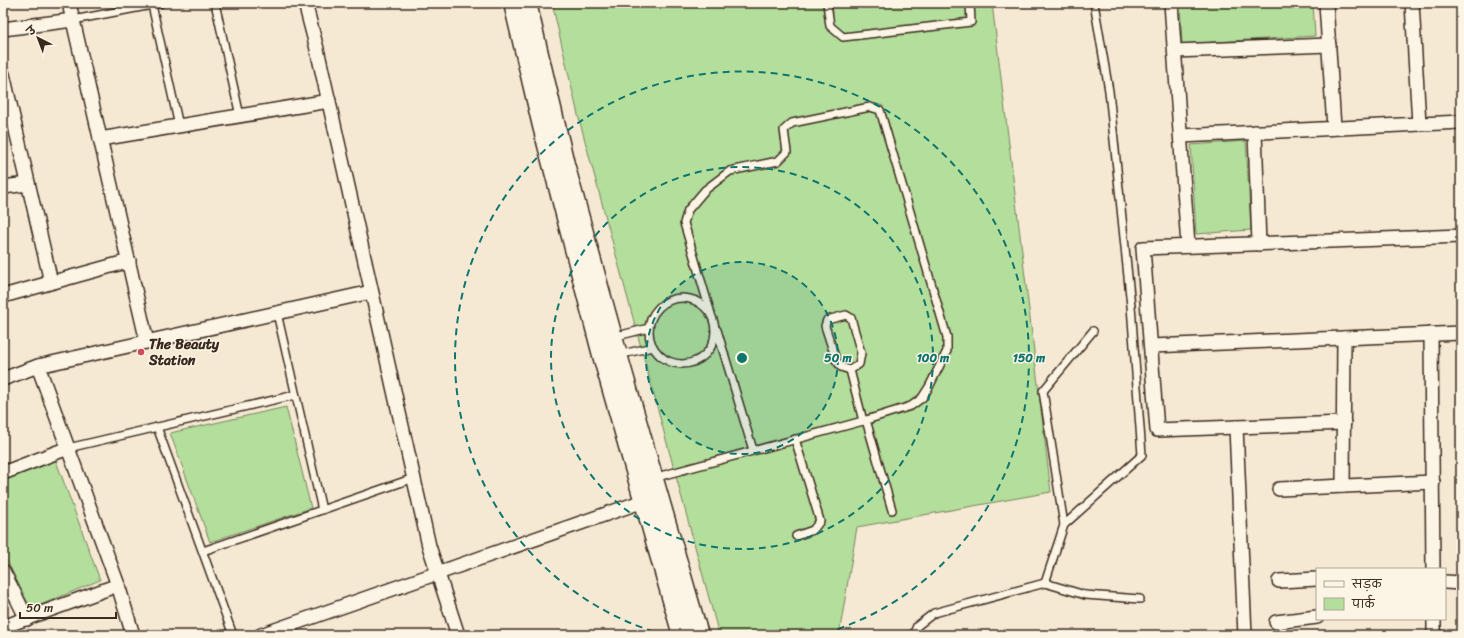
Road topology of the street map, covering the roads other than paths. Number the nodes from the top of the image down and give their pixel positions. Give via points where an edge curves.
1 (69, 3) edge
2 (161, 3) edge
3 (216, 3) edge
4 (305, 3) edge
5 (513, 3) edge
6 (527, 3) edge
7 (827, 3) edge
8 (970, 3) edge
9 (1094, 3) edge
10 (1172, 3) edge
11 (1326, 3) edge
12 (1412, 3) edge
13 (152, 5) junction
14 (73, 20) junction
15 (3, 29) edge
16 (1328, 44) junction
17 (1175, 51) junction
18 (3, 74) edge
19 (329, 101) junction
20 (240, 116) junction
21 (1461, 122) edge
22 (1419, 124) junction
23 (179, 126) junction
24 (1334, 128) junction
25 (1255, 132) junction
26 (1181, 136) junction
27 (100, 139) junction
28 (28, 184) junction
29 (3, 187) edge
30 (1461, 236) edge
31 (1260, 244) junction
32 (1188, 246) junction
33 (129, 261) junction
34 (51, 282) junction
35 (372, 292) junction
36 (3, 296) edge
37 (277, 313) junction
38 (711, 314) junction
39 (715, 324) junction
40 (649, 328) junction
41 (1093, 331) dead end
42 (1461, 332) edge
43 (1431, 334) junction
44 (1344, 338) junction
45 (606, 339) junction
46 (147, 342) junction
47 (1151, 346) junction
48 (653, 347) junction
49 (610, 357) junction
50 (38, 366) junction
51 (850, 370) junction
52 (3, 379) edge
53 (295, 395) junction
54 (864, 420) junction
55 (1344, 423) junction
56 (157, 427) junction
57 (1236, 427) junction
58 (795, 439) junction
59 (68, 448) junction
60 (753, 450) junction
61 (3, 473) edge
62 (414, 478) junction
63 (645, 480) junction
64 (1433, 482) junction
65 (1343, 486) junction
66 (1279, 489) dead end
67 (650, 498) junction
68 (322, 510) junction
69 (892, 510) dead end
70 (1064, 525) junction
71 (796, 536) dead end
72 (202, 551) junction
73 (1433, 568) edge
74 (3, 570) edge
75 (438, 573) junction
76 (1316, 579) edge
77 (1279, 581) dead end
78 (1446, 582) edge
79 (1044, 583) junction
80 (1461, 583) edge
81 (118, 584) junction
82 (1140, 599) dead end
83 (1316, 617) edge
84 (27, 619) junction
85 (1434, 620) edge
86 (1276, 622) dead end
87 (3, 627) edge
88 (133, 635) edge
89 (233, 635) edge
90 (261, 635) edge
91 (458, 635) edge
92 (682, 635) edge
93 (699, 635) edge
94 (912, 635) edge
95 (1246, 635) edge
96 (1434, 635) edge

1 - 14 street
2 - 13 lane
3 - 20 lane
4 - 19 street
5 - 45 main road via 542,126
6 - 45 main road
7 - 8 lane via 830,26 843,37 971,22
9 - 70 lane via 1109,91 1131,306 1142,455
10 - 17 street
11 - 16 street
12 - 22 street
13 - 14 lane
13 - 23 lane
14 - 15 street
14 - 27 street
16 - 17 street
16 - 24 street
17 - 26 street
18 - 28 street
19 - 20 street
19 - 35 street
20 - 23 street
21 - 22 street
22 - 24 street
23 - 27 street
24 - 25 street
25 - 26 street
25 - 31 street
26 - 32 street
27 - 33 street
28 - 29 street
28 - 34 street
30 - 31 street
31 - 32 street
32 - 47 street via 1143,248
33 - 34 street
33 - 46 street
34 - 36 street
35 - 37 street
35 - 62 street
37 - 46 street
37 - 53 lane
38 - 39 lane
38 - 40 lane via 703,305 693,300 670,300 661,305 654,314
38 - 54 lane via 684,223 688,210 705,190 730,171 778,161 787,152 784,130 792,123 870,107 880,110 947,337 946,351 922,398 911,406
39 - 48 lane via 712,347 696,362 686,365 675,364 665,360
39 - 60 lane
40 - 45 lane
40 - 48 lane
41 - 70 lane via 1043,391
42 - 43 street
43 - 44 street
43 - 64 street
44 - 47 street
44 - 55 street
45 - 49 main road
46 - 50 street
47 - 57 street via 1157,430
48 - 49 lane
49 - 63 main road
50 - 52 street
50 - 59 street
51 - 51 lane via 841,367 836,360 826,326 828,320 846,315 850,318 861,353 859,364
51 - 54 lane
53 - 56 lane
53 - 68 lane
54 - 58 lane
54 - 69 lane
55 - 57 street
55 - 65 street
56 - 59 lane
56 - 72 lane
57 - 95 street
58 - 60 lane
58 - 71 lane via 820,521 813,530
59 - 61 street
59 - 81 street
60 - 63 lane
62 - 68 lane
62 - 75 street via 429,546
63 - 67 main road
64 - 65 street
64 - 73 street
65 - 66 street
67 - 75 street
67 - 92 main road
67 - 93 main road
68 - 72 lane
70 - 79 lane
72 - 89 lane
74 - 84 street
75 - 90 street
75 - 91 street
76 - 77 street
78 - 80 street
79 - 82 lane via 1085,595
79 - 94 lane via 934,613 917,626
81 - 84 street
81 - 88 street
83 - 86 street
84 - 87 street
85 - 96 street

